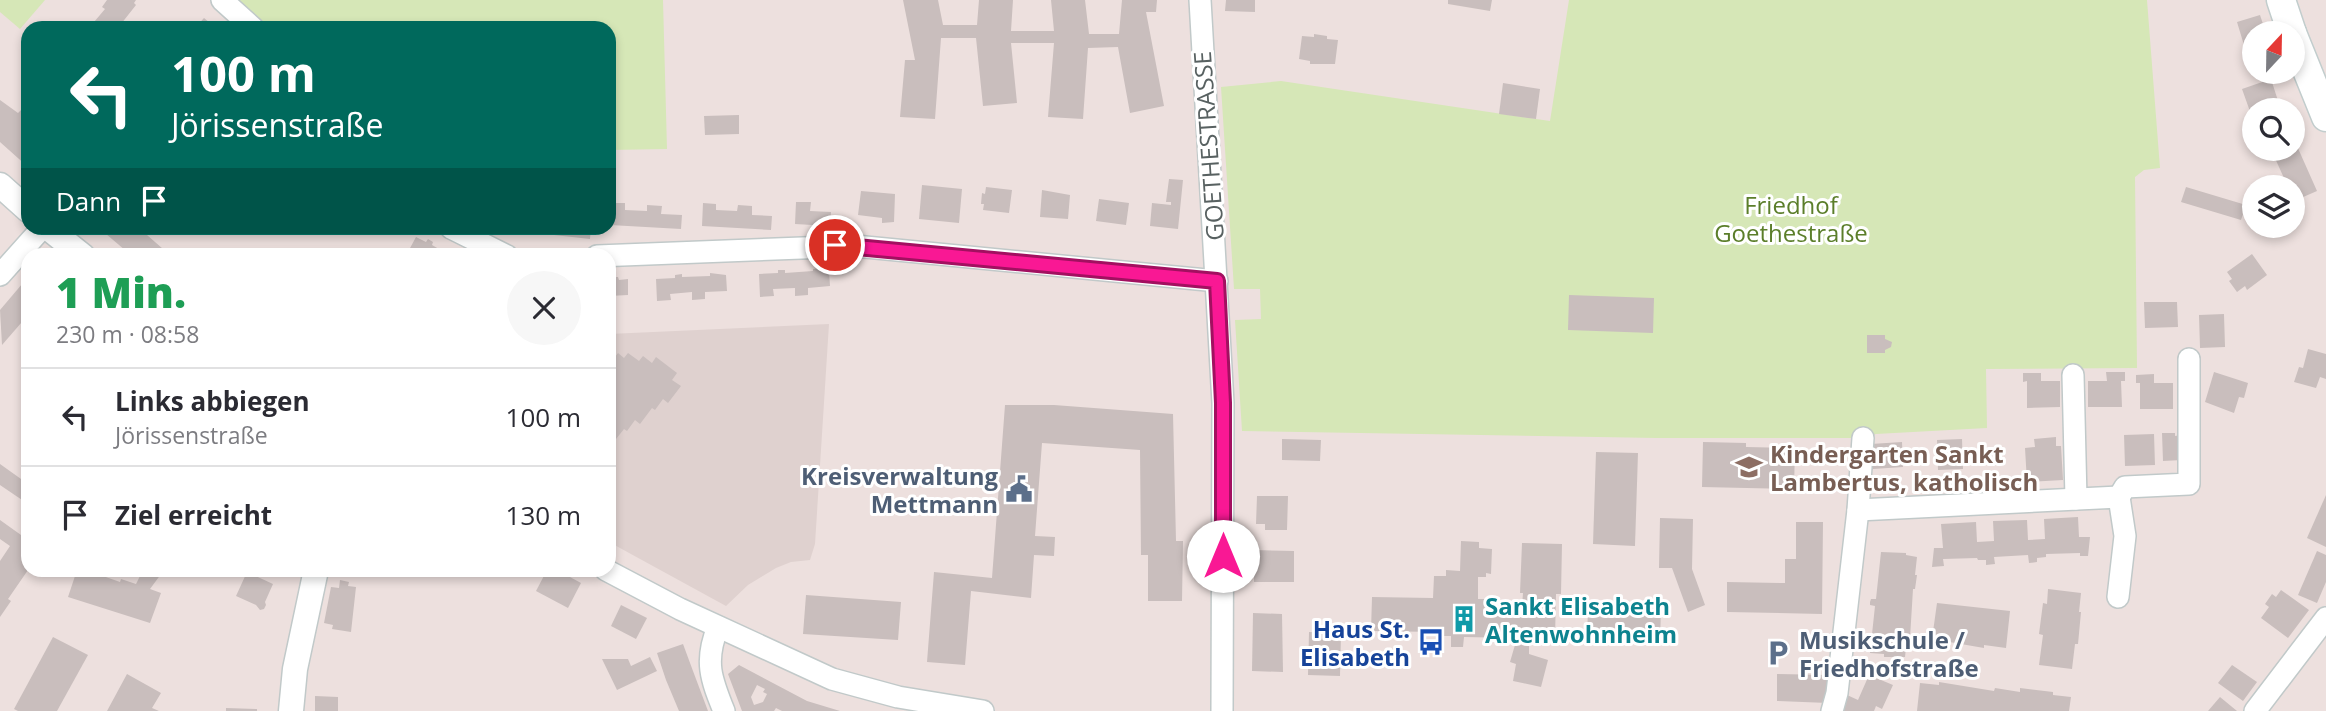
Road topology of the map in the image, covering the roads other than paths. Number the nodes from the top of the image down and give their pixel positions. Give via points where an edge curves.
1 (222, 0) edge
2 (1200, 0) edge
3 (2281, 0) edge
4 (245, 21) edge
5 (2288, 21) edge
6 (2305, 65) edge
7 (2326, 117) edge
8 (0, 185) edge
9 (21, 204) edge
10 (57, 235) edge
11 (465, 235) edge
12 (73, 248) edge
13 (491, 248) edge
14 (21, 252) edge
15 (616, 255) edge
16 (0, 275) edge
17 (1217, 281) junction
18 (2189, 359) dead end
19 (2073, 375) dead end
20 (1863, 438) dead end
21 (2119, 497) junction
22 (2076, 499) junction
23 (1857, 509) junction
24 (616, 575) edge
25 (315, 577) edge
26 (2118, 597) dead end
27 (2326, 618) edge
28 (718, 626) junction
29 (291, 711) edge
30 (724, 711) edge
31 (983, 711) edge
32 (1222, 711) edge
33 (1832, 711) edge
34 (2255, 711) edge

1 - 4 street
2 - 17 street, GOETHESTRASSE
3 - 5 main road
6 - 7 main road
8 - 9 street
10 - 12 street
11 - 13 street
14 - 16 street
15 - 17 street via 855,246
17 - 32 street, GOETHESTRASSE via 1223,403
18 - 21 street via 2189,484 2125,487
19 - 22 street
20 - 23 street
21 - 22 street
21 - 26 street via 2125,536
22 - 23 street
23 - 33 street
24 - 28 street
25 - 29 street
27 - 34 street
28 - 30 street via 712,642 711,677
28 - 31 street via 851,686

